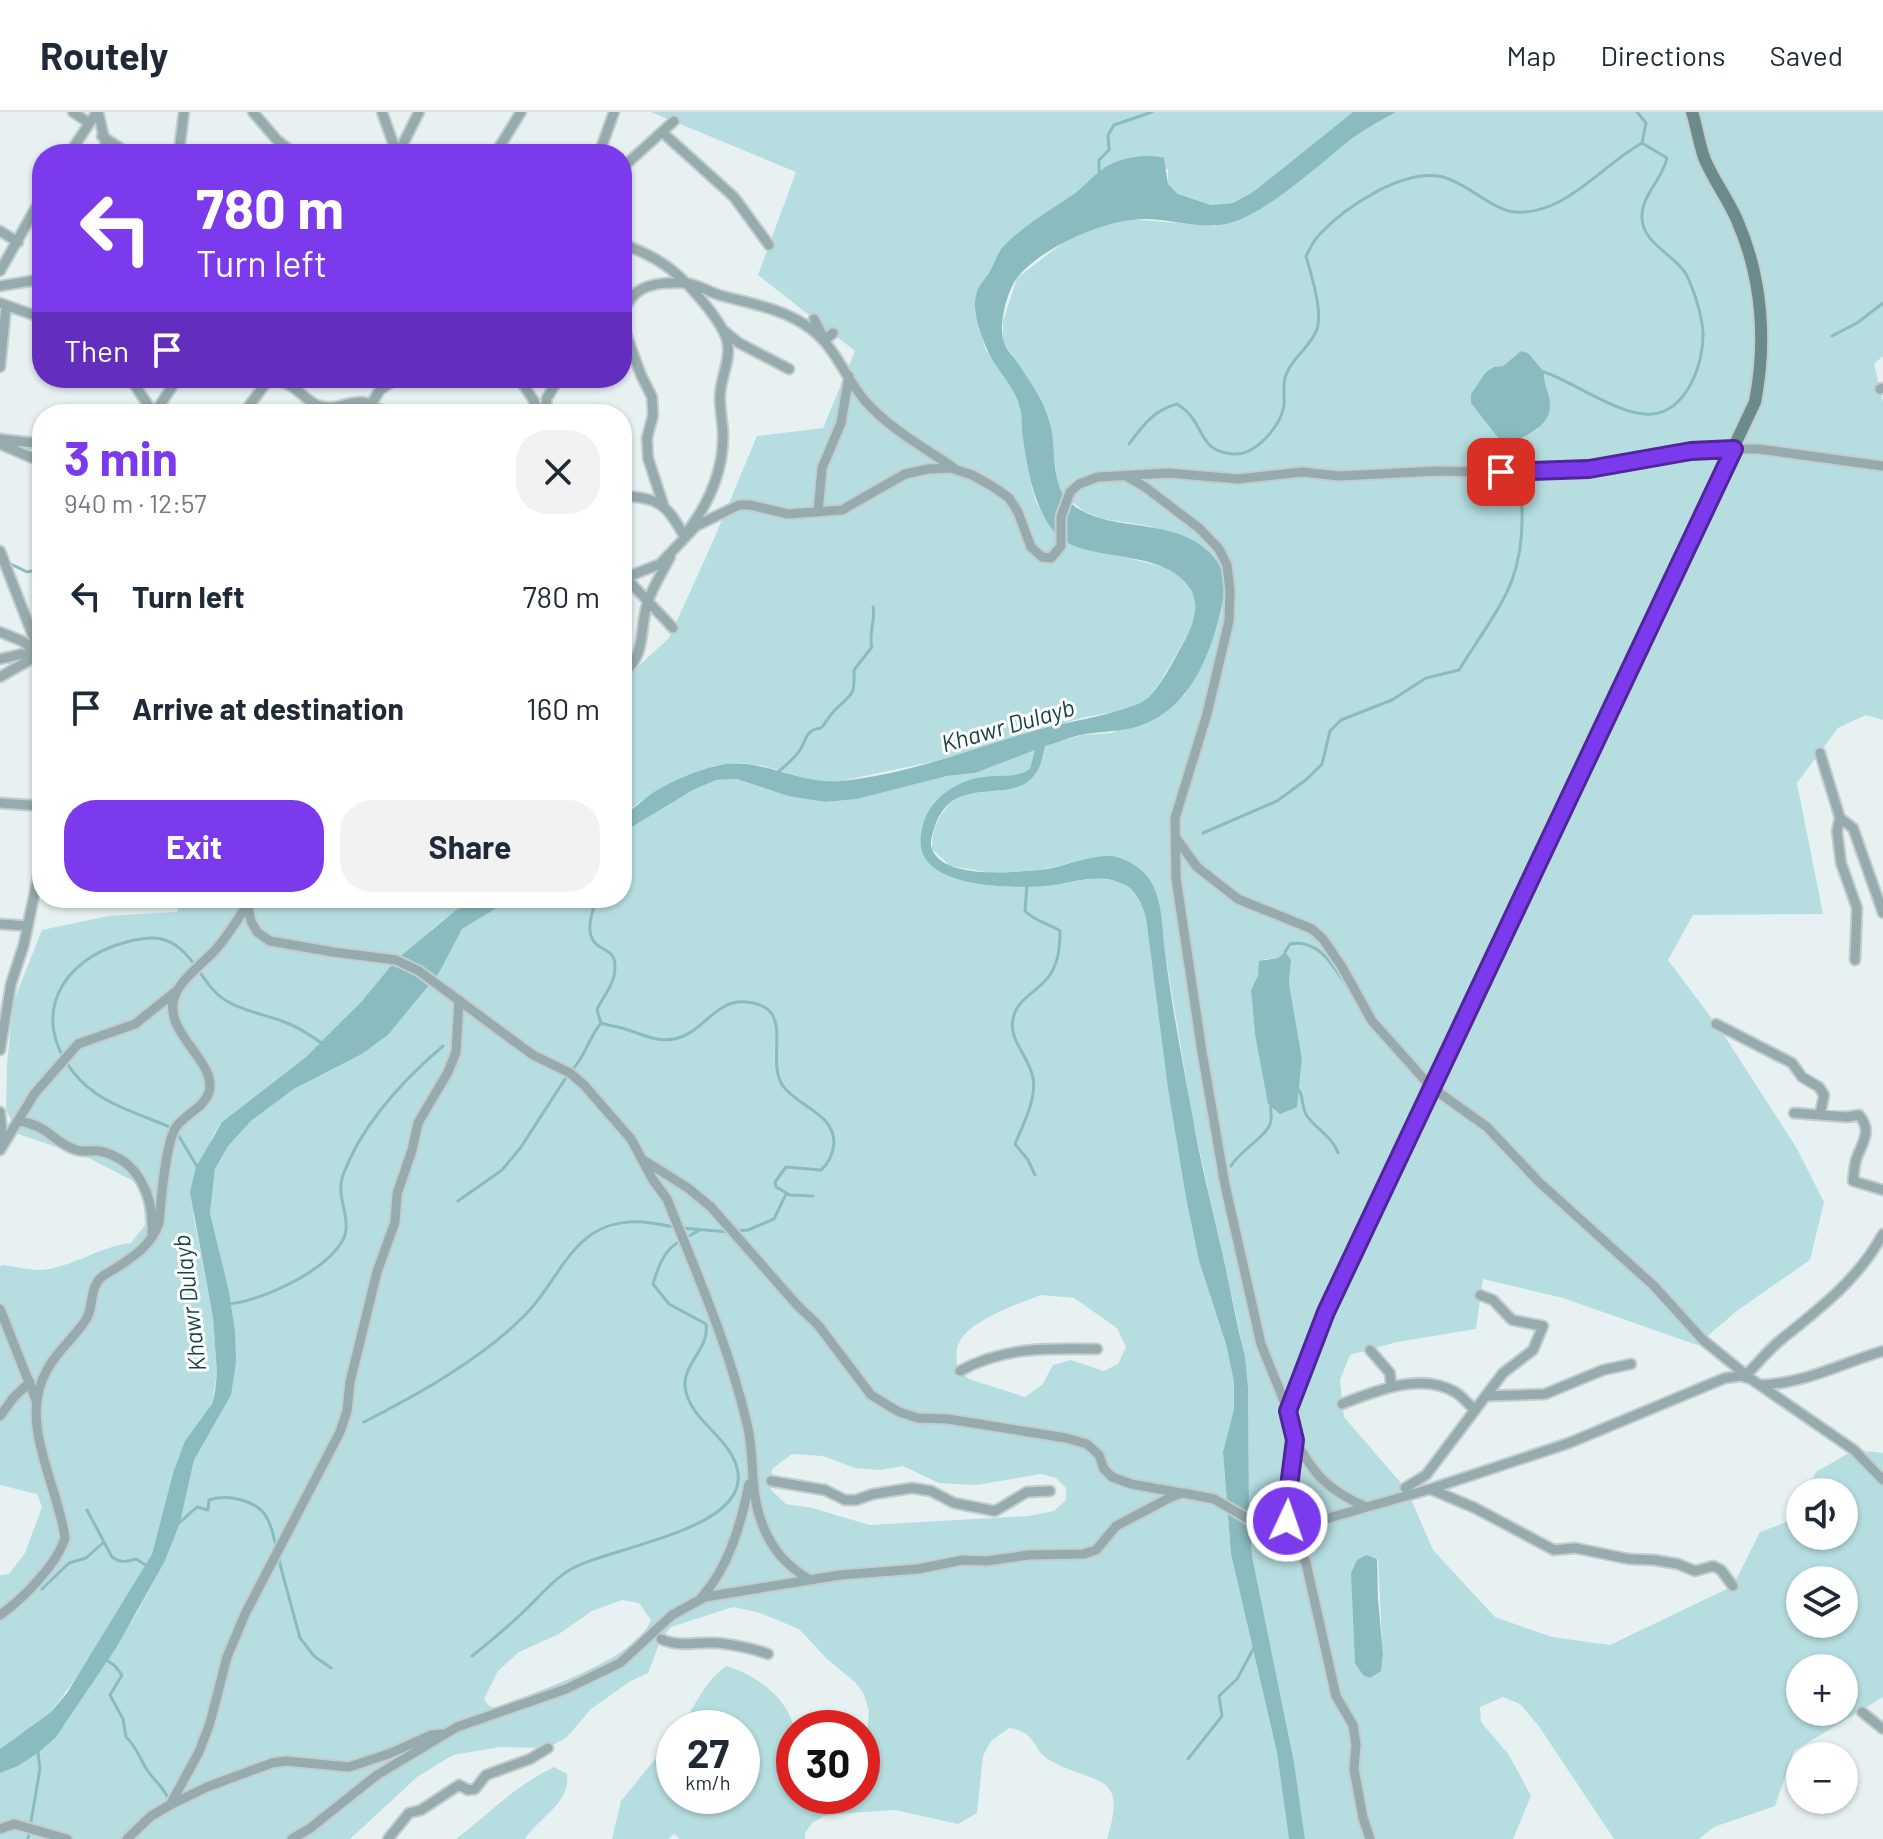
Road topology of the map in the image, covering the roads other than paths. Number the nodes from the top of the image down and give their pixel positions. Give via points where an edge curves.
1 (73, 112) edge
2 (184, 112) edge
3 (253, 112) edge
4 (382, 112) edge
5 (419, 112) edge
6 (521, 112) edge
7 (614, 112) edge
8 (1692, 112) edge
9 (94, 115) edge
10 (674, 121) dead end
11 (662, 132) junction
12 (102, 136) junction
13 (75, 144) edge
14 (105, 144) edge
15 (114, 144) edge
16 (180, 144) edge
17 (282, 144) edge
18 (393, 144) edge
19 (402, 144) edge
20 (501, 144) edge
21 (603, 144) edge
22 (632, 159) edge
23 (32, 216) edge
24 (0, 231) edge
25 (18, 242) junction
26 (769, 245) dead end
27 (632, 248) edge
28 (0, 271) edge
29 (32, 281) edge
30 (687, 283) junction
31 (0, 286) edge
32 (632, 297) edge
33 (3, 305) edge
34 (32, 315) edge
35 (814, 319) dead end
36 (721, 328) junction
37 (829, 337) junction
38 (632, 350) edge
39 (0, 367) edge
40 (789, 369) dead end
41 (849, 376) junction
42 (266, 388) edge
43 (292, 388) edge
44 (382, 388) edge
45 (252, 404) edge
46 (309, 404) edge
47 (345, 404) edge
48 (371, 404) joint
49 (0, 441) edge
50 (32, 443) edge
51 (1734, 449) junction
52 (32, 457) edge
53 (1883, 466) edge
54 (957, 470) junction
55 (1126, 476) junction
56 (632, 497) edge
57 (663, 504) junction
58 (818, 512) junction
59 (684, 536) junction
60 (0, 551) edge
61 (673, 551) junction
62 (632, 575) edge
63 (632, 586) edge
64 (648, 602) junction
65 (673, 628) dead end
66 (32, 631) edge
67 (0, 632) edge
68 (32, 648) edge
69 (32, 654) edge
70 (0, 659) edge
71 (32, 659) edge
72 (632, 662) edge
73 (0, 677) edge
74 (1820, 753) dead end
75 (32, 805) edge
76 (0, 806) edge
77 (1840, 818) junction
78 (1174, 834) junction
79 (32, 906) edge
80 (243, 908) edge
81 (250, 908) edge
82 (1883, 913) edge
83 (0, 924) edge
84 (28, 926) junction
85 (1855, 960) dead end
86 (176, 991) junction
87 (459, 1000) junction
88 (1716, 1024) dead end
89 (0, 1050) edge
90 (1431, 1087) junction
91 (0, 1112) edge
92 (1794, 1113) dead end
93 (1820, 1115) junction
94 (19, 1121) junction
95 (1, 1146) edge
96 (642, 1159) junction
97 (1883, 1190) edge
98 (1883, 1234) edge
99 (152, 1238) junction
100 (1878, 1252) edge
101 (1480, 1295) dead end
102 (0, 1309) edge
103 (1097, 1349) dead end
104 (1370, 1350) dead end
105 (1883, 1351) edge
106 (1631, 1364) dead end
107 (960, 1371) dead end
108 (1753, 1379) junction
109 (30, 1382) junction
110 (1391, 1387) junction
111 (1486, 1396) junction
112 (36, 1400) junction
113 (1342, 1404) dead end
114 (1474, 1409) junction
115 (1288, 1411) junction
116 (0, 1416) edge
117 (1295, 1440) junction
118 (752, 1473) junction
119 (1883, 1480) edge
120 (771, 1481) dead end
121 (1405, 1488) dead end
122 (1430, 1489) junction
123 (1050, 1491) dead end
124 (1183, 1493) junction
125 (1366, 1507) junction
126 (1291, 1527) junction
127 (810, 1580) junction
128 (1733, 1586) dead end
129 (700, 1599) junction
130 (2, 1612) edge
131 (661, 1639) dead end
132 (768, 1654) dead end
133 (1862, 1712) dead end
134 (1883, 1729) edge
135 (447, 1734) junction
136 (548, 1748) dead end
137 (170, 1805) junction
138 (0, 1829) edge
139 (67, 1839) edge
140 (127, 1839) edge
141 (292, 1839) edge
142 (388, 1839) edge
143 (1370, 1839) edge

1 - 9 street
2 - 16 street
3 - 17 street
4 - 18 street
5 - 19 street
6 - 20 street
7 - 21 street
8 - 51 main road via 1704,158 1737,220 1757,288 1761,371 1755,402
9 - 12 street
9 - 13 street
10 - 11 street
11 - 22 street
11 - 26 street via 734,197
12 - 14 street
12 - 15 street
23 - 25 street
24 - 25 street
25 - 28 street
27 - 30 street via 659,260
29 - 31 street
30 - 32 street via 642,288
30 - 36 street
30 - 37 street via 781,311
33 - 34 street
33 - 39 street
35 - 37 street
36 - 40 street
36 - 59 street via 728,361 719,388 723,436 718,472 706,505
37 - 41 street
38 - 57 street via 652,397 648,458
41 - 54 street via 887,421
41 - 58 street via 841,423 822,468
42 - 45 street
43 - 46 street
44 - 48 street
47 - 48 street
49 - 50 street
49 - 52 street
51 - 53 street
51 - 55 street via 1518,473
51 - 90 main road
54 - 55 street via 1009,498 1031,547 1051,558 1061,546 1061,517 1070,492 1098,477
54 - 58 street via 905,474 854,505
55 - 78 street via 1199,528 1227,565 1229,621
56 - 57 street
57 - 59 street
58 - 59 street via 788,514 739,505
59 - 61 street
60 - 66 street
61 - 62 street via 660,564
61 - 64 street
63 - 64 street
64 - 65 street
64 - 72 street
67 - 68 street
69 - 70 street
71 - 73 street
74 - 77 street
75 - 76 street
77 - 82 street via 1853,828
77 - 85 street via 1841,863 1857,908
78 - 90 street via 1197,867 1238,899 1312,929 1323,939 1372,1021
78 - 115 street via 1176,878 1225,1185 1261,1344
79 - 84 street
80 - 86 street via 217,948
81 - 87 street via 257,932 270,941 396,960
83 - 84 street
84 - 89 street
86 - 94 street via 135,1024 78,1044 35,1093
86 - 99 street via 174,1018 209,1076 210,1088 175,1130
87 - 96 street via 533,1055 576,1078 631,1139
87 - 137 street via 456,1052 418,1123 340,1432 245,1614 199,1752
88 - 93 street via 1792,1063 1824,1095
90 - 108 street via 1487,1127 1654,1286 1703,1340
90 - 115 main road via 1326,1312
91 - 95 street
92 - 93 street
93 - 97 street via 1859,1115 1866,1123 1853,1181
94 - 95 street
94 - 99 street via 51,1132 73,1149 97,1151 127,1163 148,1194
96 - 118 street via 667,1199 718,1329 748,1427
96 - 124 street via 711,1207 818,1325 871,1395 918,1418 1030,1430 1087,1444 1112,1477
98 - 100 street
99 - 112 street via 99,1279 88,1318 56,1355
100 - 108 street via 1781,1339
101 - 111 street via 1493,1300 1512,1320 1543,1326 1533,1350 1503,1373
102 - 109 street
103 - 107 street via 1018,1351
104 - 110 street via 1390,1373
105 - 108 street via 1794,1382
106 - 111 street via 1545,1394
108 - 119 street via 1854,1450
108 - 122 street via 1725,1378 1569,1443
109 - 112 street
109 - 116 street
110 - 113 street
110 - 114 street via 1428,1383 1455,1392
111 - 114 street
112 - 130 street via 36,1426 65,1538 51,1563
114 - 121 street via 1426,1475
115 - 117 street
117 - 125 street via 1325,1485
117 - 126 street via 1288,1494
118 - 127 street via 753,1496 777,1554
118 - 129 street via 723,1566
120 - 123 street via 825,1490 845,1500 912,1488 995,1511 1027,1492
122 - 125 street
122 - 128 street via 1554,1550 1575,1548 1695,1571 1713,1566
124 - 126 street via 1214,1499 1262,1527
124 - 127 street via 1116,1526 1096,1550 1084,1554 963,1560
125 - 126 street
126 - 143 street via 1306,1563 1336,1696 1353,1725 1354,1769
127 - 129 street
129 - 135 street via 672,1615 620,1663
131 - 132 street via 675,1644 716,1642
133 - 134 street
135 - 137 street via 431,1735 349,1767 272,1763
135 - 141 street via 377,1775
136 - 142 street via 486,1775 475,1789 459,1785 409,1813
137 - 140 street
138 - 139 street via 14,1824

